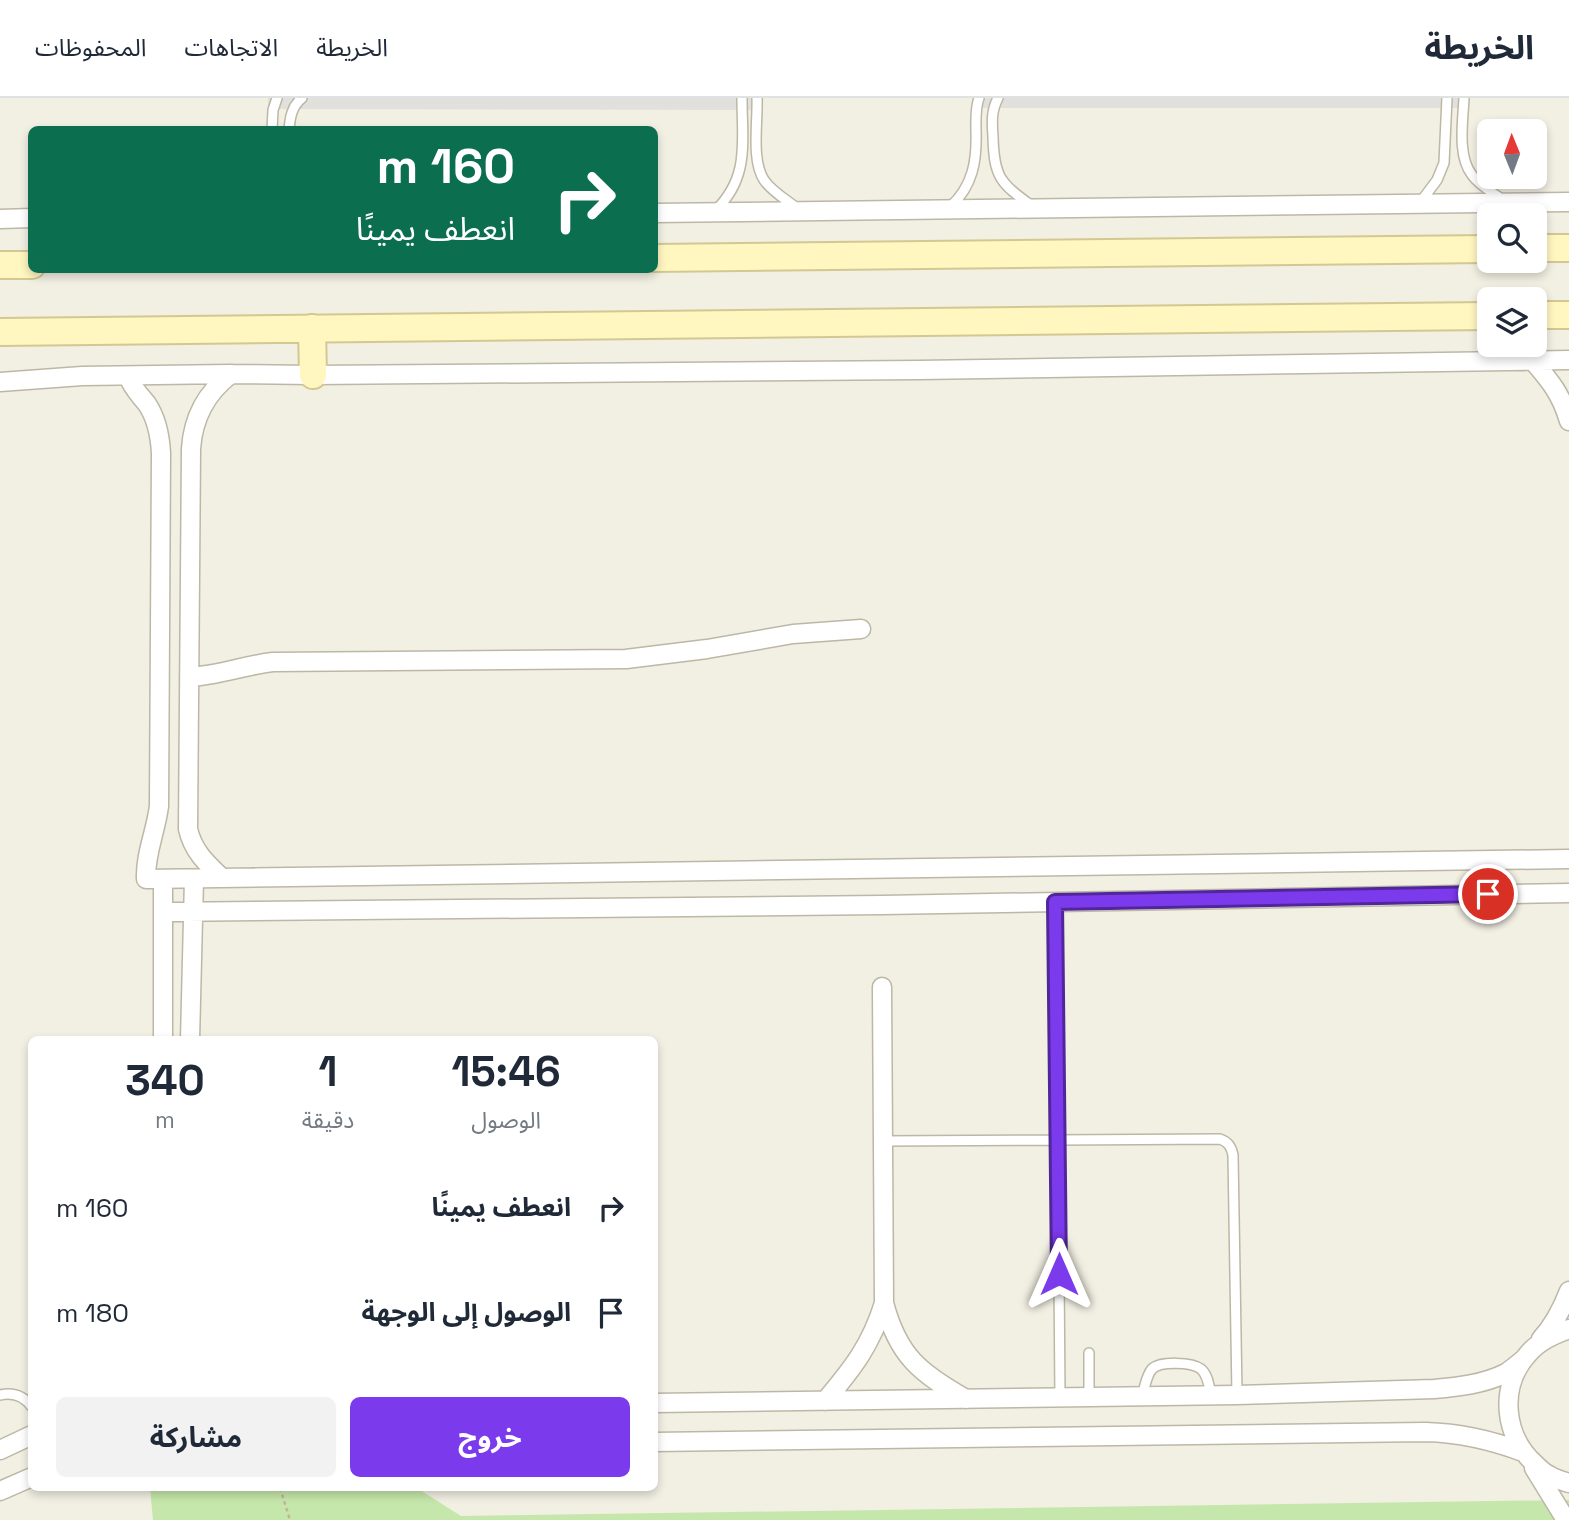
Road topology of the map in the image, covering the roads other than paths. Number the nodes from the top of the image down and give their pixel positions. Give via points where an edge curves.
1 (277, 98) edge
2 (302, 98) edge
3 (742, 98) edge
4 (757, 98) edge
5 (979, 98) edge
6 (998, 98) edge
7 (1447, 98) edge
8 (1464, 98) edge
9 (272, 126) edge
10 (290, 126) edge
11 (1569, 202) edge
12 (1477, 203) edge
13 (1507, 203) joint
14 (1419, 204) junction
15 (947, 210) junction
16 (1036, 210) junction
17 (803, 212) junction
18 (658, 213) edge
19 (713, 213) junction
20 (28, 218) edge
21 (0, 219) edge
22 (1477, 248) edge
23 (1547, 248) edge
24 (1569, 248) edge
25 (658, 258) edge
26 (0, 265) edge
27 (28, 265) edge
28 (1547, 315) edge
29 (1569, 315) edge
30 (1477, 316) edge
31 (312, 328) junction
32 (0, 332) edge
33 (1569, 360) edge
34 (1534, 361) junction
35 (231, 374) junction
36 (313, 375) junction
37 (128, 376) junction
38 (0, 382) edge
39 (1569, 421) edge
40 (861, 629) dead end
41 (189, 677) junction
42 (1569, 859) edge
43 (222, 878) junction
44 (155, 879) junction
45 (194, 879) junction
46 (1569, 893) edge
47 (1055, 902) junction
48 (163, 912) junction
49 (194, 912) junction
50 (882, 987) dead end
51 (163, 1036) edge
52 (190, 1036) edge
53 (1058, 1140) junction
54 (883, 1141) junction
55 (1569, 1291) edge
56 (884, 1303) junction
57 (1569, 1329) edge
58 (1089, 1353) dead end
59 (1527, 1355) junction
60 (0, 1395) edge
61 (1211, 1395) junction
62 (1237, 1395) junction
63 (1089, 1396) junction
64 (1143, 1396) junction
65 (1060, 1397) junction
66 (966, 1399) junction
67 (825, 1401) junction
68 (28, 1402) edge
69 (658, 1403) edge
70 (28, 1437) edge
71 (658, 1442) edge
72 (0, 1450) edge
73 (1525, 1454) junction
74 (28, 1479) edge
75 (1569, 1483) edge
76 (0, 1491) edge
77 (1566, 1520) edge

1 - 9 lane
2 - 10 lane
3 - 19 lane via 739,175 729,196
4 - 17 lane via 760,173 770,188
5 - 15 lane via 973,173
6 - 16 lane via 992,116 996,171 1007,187
7 - 14 lane via 1444,163
8 - 13 lane via 1467,169
11 - 13 street
12 - 14 street
14 - 16 street
15 - 16 street
15 - 17 street
17 - 19 street
18 - 19 street
20 - 21 street
22 - 25 main road
23 - 24 main road
26 - 27 main road
28 - 29 main road
30 - 31 main road
31 - 32 main road
31 - 36 main road
33 - 34 street
34 - 36 street
34 - 39 street via 1563,401
35 - 36 street
35 - 37 street
35 - 41 street via 205,401 191,436
37 - 38 street
37 - 44 street via 154,417 161,453 159,806 147,856
40 - 41 street via 793,634 626,659 281,661
41 - 43 street via 188,829 199,855
42 - 43 street
43 - 45 street
44 - 45 street
44 - 48 street
45 - 49 street
46 - 47 street
47 - 49 street
47 - 53 lane
48 - 49 street
48 - 51 street
49 - 52 street
50 - 54 street
53 - 54 lane
53 - 62 lane via 1220,1139 1230,1145
53 - 65 lane
54 - 56 street
55 - 59 street via 1551,1329
56 - 66 street via 896,1338 910,1358 928,1376
56 - 67 street via 864,1351
57 - 59 street via 1550,1336
58 - 63 lane
59 - 62 street via 1508,1372 1459,1387
59 - 73 street via 1509,1395 1514,1434
60 - 68 lane via 18,1395
61 - 62 street
61 - 64 street
61 - 64 lane via 1199,1368 1166,1364 1150,1372
63 - 64 street
63 - 65 street
65 - 66 street
66 - 67 street
67 - 69 street
70 - 72 street
71 - 73 street via 1441,1433 1479,1438
73 - 75 street via 1547,1475
73 - 77 street
74 - 76 street

